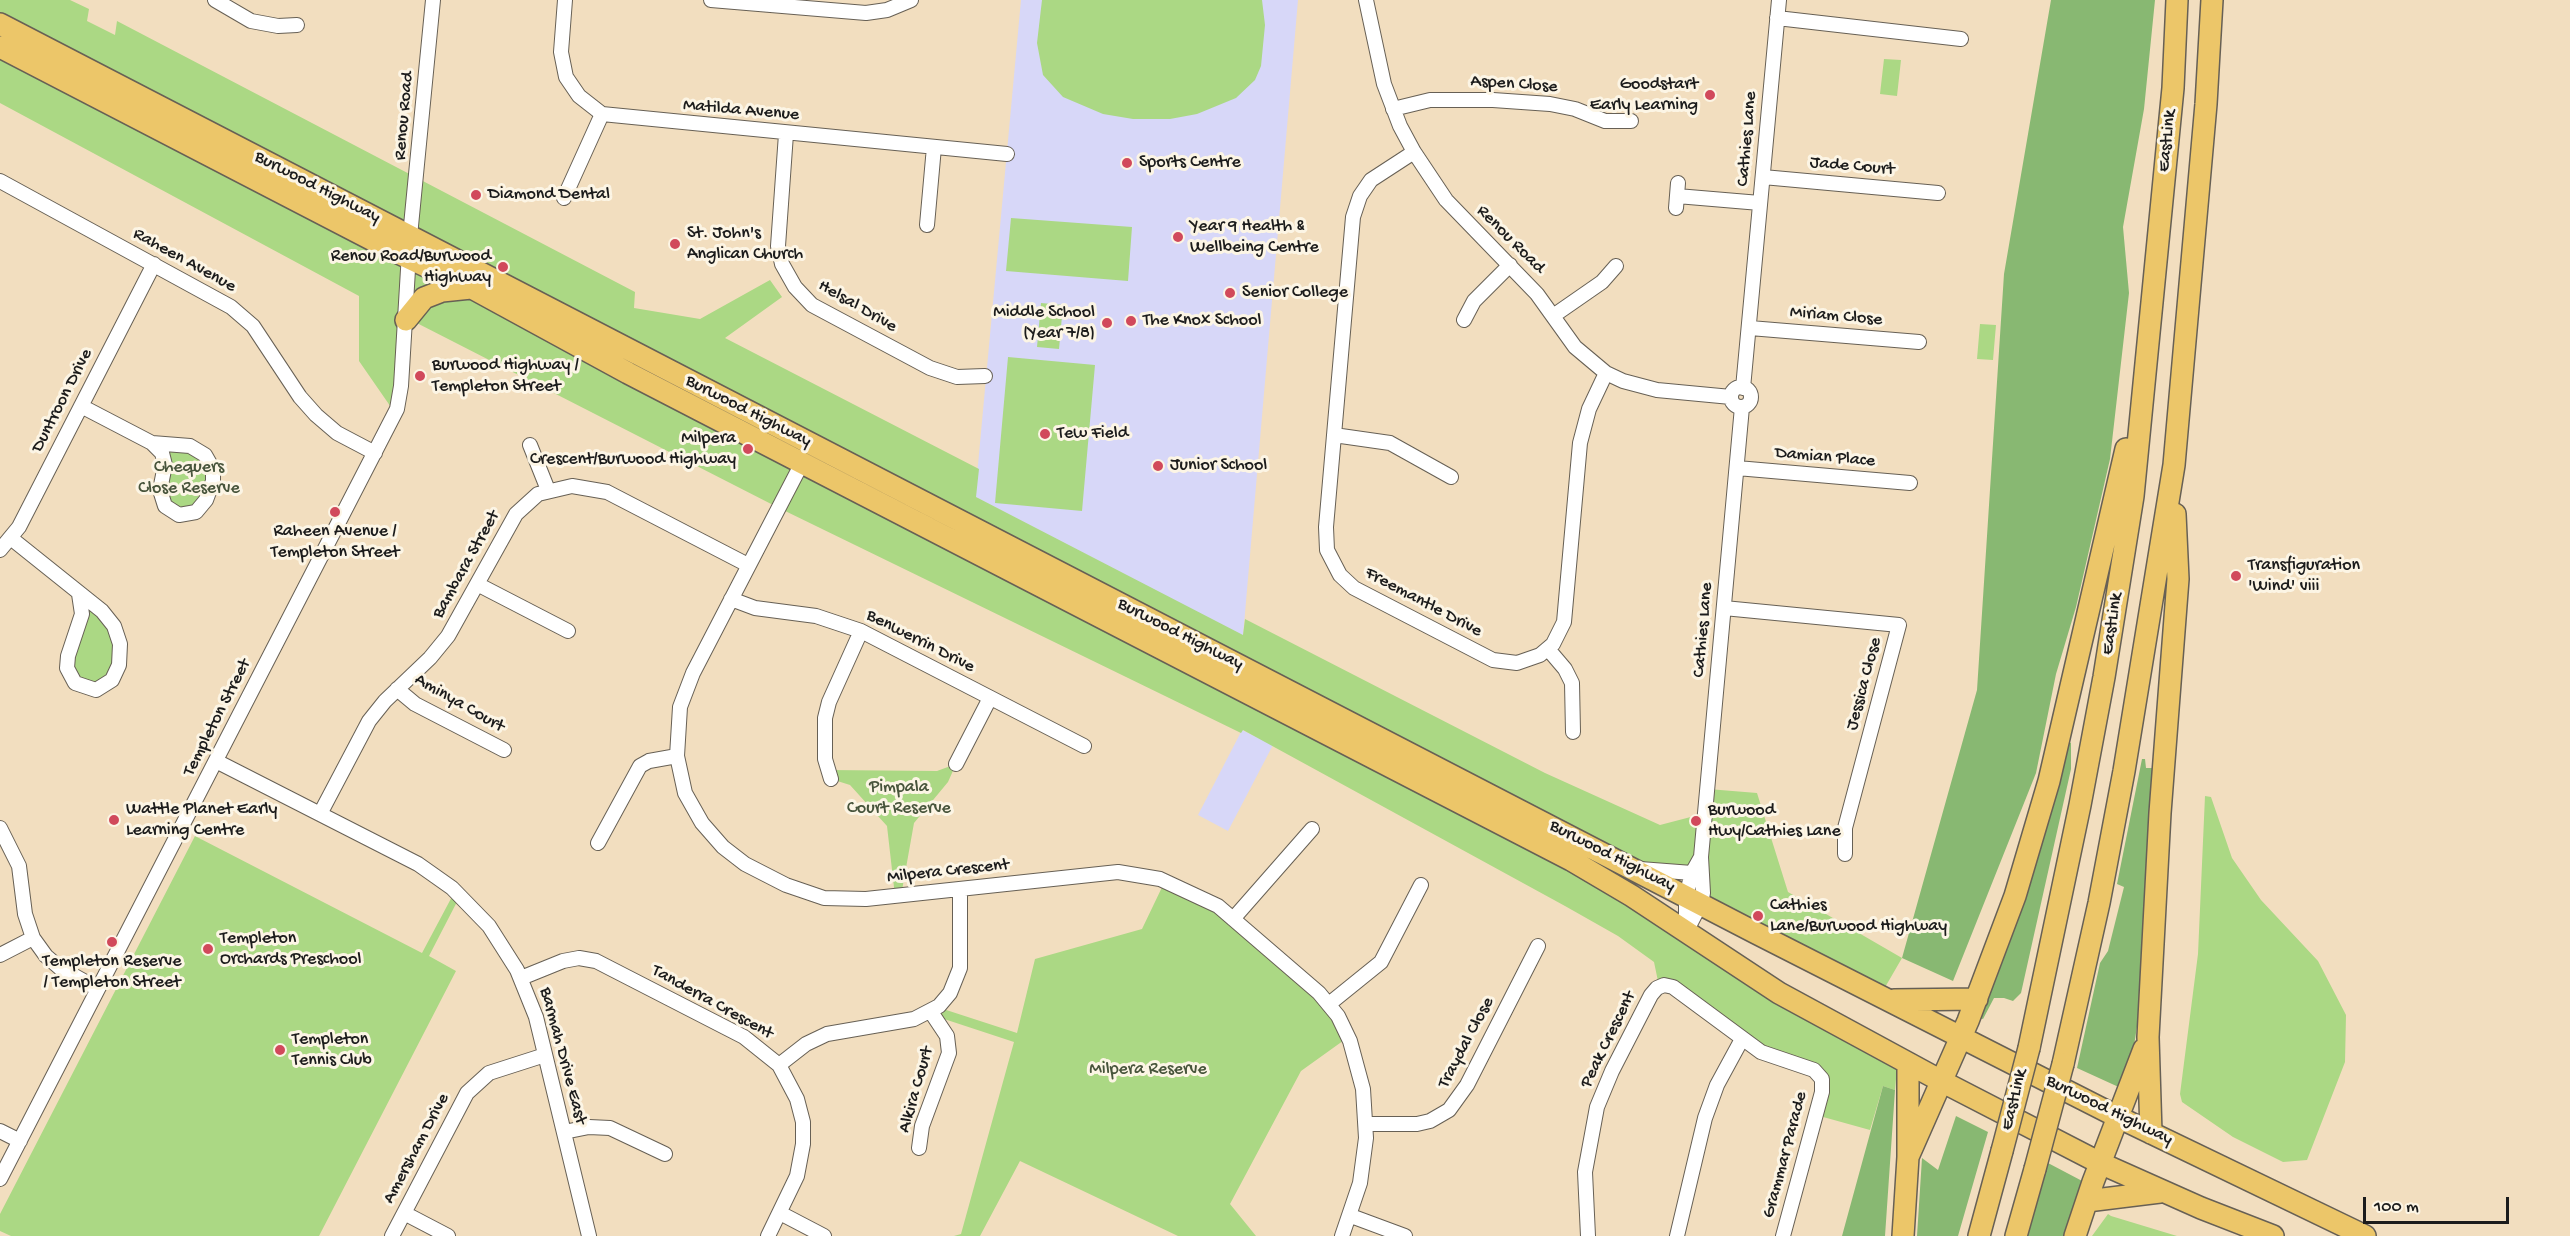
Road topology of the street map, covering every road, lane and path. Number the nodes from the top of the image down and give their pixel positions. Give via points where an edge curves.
1 (214, 0) edge
2 (434, 0) edge
3 (565, 0) edge
4 (711, 0) edge
5 (911, 0) edge
6 (1366, 0) edge
7 (1779, 0) edge
8 (2178, 0) edge
9 (2212, 0) edge
10 (1777, 18) junction
11 (0, 24) edge
12 (297, 25) dead end
13 (1960, 39) dead end
14 (0, 47) edge
15 (1393, 109) junction
16 (602, 114) junction
17 (1631, 121) dead end
18 (786, 134) junction
19 (934, 147) junction
20 (1414, 152) junction
21 (1006, 154) dead end
22 (1763, 177) junction
23 (0, 181) edge
24 (1938, 193) dead end
25 (1677, 196) dead end
26 (564, 198) dead end
27 (1760, 203) junction
28 (927, 225) dead end
29 (410, 236) junction
30 (409, 258) junction
31 (154, 264) junction
32 (1509, 265) junction
33 (1616, 266) dead end
34 (472, 288) junction
35 (1554, 316) junction
36 (406, 320) junction
37 (1464, 320) dead end
38 (1750, 328) junction
39 (1919, 342) dead end
40 (1606, 373) junction
41 (985, 376) dead end
42 (2143, 388) junction
43 (1737, 402) junction
44 (81, 406) junction
45 (1334, 435) junction
46 (152, 443) junction
47 (530, 445) dead end
48 (375, 453) junction
49 (802, 463) junction
50 (2174, 465) junction
51 (1737, 468) junction
52 (1451, 477) dead end
53 (1910, 483) dead end
54 (548, 490) junction
55 (12, 539) junction
56 (0, 550) edge
57 (748, 565) junction
58 (479, 585) junction
59 (79, 594) junction
60 (731, 598) junction
61 (1724, 608) junction
62 (568, 631) dead end
63 (861, 631) junction
64 (1548, 649) junction
65 (397, 689) junction
66 (990, 698) junction
67 (1574, 732) dead end
68 (1084, 746) dead end
69 (504, 750) dead end
70 (677, 756) junction
71 (216, 760) junction
72 (956, 764) dead end
73 (831, 779) dead end
74 (320, 814) junction
75 (0, 828) edge
76 (1312, 829) dead end
77 (1578, 840) junction
78 (598, 843) dead end
79 (1845, 854) dead end
80 (1701, 857) junction
81 (1571, 860) junction
82 (1635, 869) junction
83 (1692, 873) junction
84 (1421, 885) dead end
85 (960, 889) junction
86 (1694, 900) junction
87 (1233, 919) junction
88 (1686, 932) junction
89 (33, 938) junction
90 (1538, 946) dead end
91 (0, 955) edge
92 (521, 978) junction
93 (98, 989) junction
94 (1977, 999) junction
95 (1890, 1000) junction
96 (1329, 1004) junction
97 (931, 1012) junction
98 (1961, 1037) junction
99 (2148, 1037) junction
100 (1742, 1039) junction
101 (545, 1055) junction
102 (1908, 1063) junction
103 (779, 1065) junction
104 (1943, 1082) junction
105 (1823, 1083) joint
106 (2118, 1118) junction
107 (1366, 1125) junction
108 (0, 1131) edge
109 (564, 1132) junction
110 (2151, 1133) junction
111 (20, 1141) junction
112 (920, 1148) dead end
113 (665, 1154) dead end
114 (1908, 1157) junction
115 (2100, 1163) junction
116 (0, 1179) edge
117 (2163, 1192) junction
118 (2087, 1201) junction
119 (404, 1213) junction
120 (780, 1213) junction
121 (1350, 1216) junction
122 (392, 1236) edge
123 (448, 1236) edge
124 (589, 1236) edge
125 (768, 1236) edge
126 (824, 1236) edge
127 (1342, 1236) edge
128 (1405, 1236) edge
129 (1588, 1236) edge
130 (1677, 1236) edge
131 (1783, 1236) edge
132 (1903, 1236) edge
133 (1979, 1236) edge
134 (2016, 1236) edge
135 (2075, 1236) edge
136 (2273, 1236) edge
137 (2365, 1236) edge

1 - 12 street via 251,21
2 - 29 street, Renou Road
3 - 16 street via 561,52 566,77 579,96
4 - 5 street via 866,13
6 - 15 street, Renou Road via 1381,74
7 - 10 street, Cathies Lane
8 - 42 highway, EastLink
9 - 50 highway, EastLink
10 - 13 street
10 - 22 street, Cathies Lane
11 - 29 highway, Burwood Highway
14 - 30 highway, Burwood Highway
15 - 17 street, Aspen Close via 1430,100 1493,100 1551,104 1605,121
15 - 20 street, Renou Road
16 - 18 street, Matilda Avenue
16 - 26 street
18 - 19 street, Matilda Avenue
18 - 41 street, Helsal Drive via 778,246 782,264 795,287 812,305 930,368 957,376
19 - 21 street, Matilda Avenue
19 - 28 street
20 - 32 street, Renou Road via 1446,200
20 - 45 street, Freemantle Drive via 1377,174 1354,210
22 - 24 street, Jade Court
22 - 27 street, Cathies Lane
23 - 31 street, Raheen Avenue
25 - 27 street
27 - 38 street, Cathies Lane
29 - 30 street, Renou Road
29 - 77 highway, Burwood Highway
30 - 34 highway, Burwood Highway
30 - 36 street, Templeton Street
31 - 44 street, Duntroon Drive
31 - 48 street, Raheen Avenue via 220,299 242,316 264,340 316,415 337,433
32 - 35 street, Renou Road
32 - 37 street via 1474,301
33 - 35 street via 1602,282
34 - 36 highway via 442,291 424,298
34 - 49 highway, Burwood Highway
35 - 40 street, Renou Road via 1575,347
36 - 48 street, Templeton Street via 399,401
38 - 39 street, Miriam Close
38 - 43 street, Cathies Lane via 1743,388 1735,390
40 - 43 street, Renou Road via 1644,388
40 - 64 street via 1581,434 1565,615 1562,629
42 - 94 highway via 2049,781 2012,907
42 - 133 highway, EastLink, bridge via 2133,496 2106,666 2058,917 2029,1048
43 - 51 street, Cathies Lane
44 - 46 street
44 - 55 street, Duntroon Drive
45 - 52 street via 1390,443
45 - 64 street, Freemantle Drive via 1325,539 1330,560 1346,582 1493,660 1524,662
46 - 46 street via 190,446 208,459 213,481 196,512 175,514 163,503 160,490 165,465 162,453
47 - 54 street
48 - 71 street, Templeton Street
49 - 57 street, Milpera Crescent
49 - 81 highway, Burwood Highway
50 - 99 highway via 2178,579
50 - 134 highway, EastLink, bridge via 2099,903 2062,1064
51 - 53 street, Damian Place
51 - 61 street, Cathies Lane
54 - 57 street, Bambara Street via 580,486 607,492
54 - 58 street, Bambara Street via 516,514
55 - 56 street, Duntroon Drive
55 - 59 street
57 - 60 street, Milpera Crescent
58 - 62 street
58 - 65 street, Bambara Street via 448,636
59 - 59 street via 110,619 120,644 116,674 96,690 75,683 67,668 82,614
60 - 63 street, Benwerrin Drive via 755,608 816,616
60 - 70 street, Milpera Crescent via 684,694 678,718
61 - 79 street, Jessica Close via 1899,625 1845,828
61 - 80 street, Cathies Lane
63 - 66 street, Benwerrin Drive
63 - 73 street via 825,718 825,759
64 - 67 street via 1572,683
65 - 69 street, Aminya Court via 415,704
65 - 74 street, Bambara Street via 363,731
66 - 68 street, Benwerrin Drive
66 - 72 street
70 - 78 street via 640,766
70 - 85 street, Milpera Crescent via 685,793 708,831 734,856 786,885 812,895 852,900
71 - 74 street, Barmah Drive East
71 - 93 street, Templeton Street
74 - 92 street, Barmah Drive East via 418,864 452,888 489,926
75 - 89 street via 19,866 25,914
76 - 87 street
77 - 81 highway
77 - 82 highway, Burwood Highway
80 - 83 street, Cathies Lane
80 - 86 street, Cathies Lane via 1704,876
81 - 88 highway, Burwood Highway
82 - 83 street
82 - 86 highway, Burwood Highway
83 - 86 street, Cathies Lane
84 - 96 street via 1381,962
85 - 87 street, Milpera Crescent via 1134,873 1187,890
85 - 97 street via 960,968 950,993
86 - 88 street, Cathies Lane
86 - 95 highway, Burwood Highway
87 - 96 street, Milpera Crescent
88 - 102 highway, Burwood Highway via 1779,993
89 - 91 street
89 - 93 street via 60,968
90 - 107 street, Traydal Close via 1467,1085 1449,1110 1417,1124
92 - 101 street, Barmah Drive East
92 - 103 street, Tanderra Crescent via 563,961 596,961 744,1037
93 - 111 street, Templeton Street
94 - 95 highway
94 - 98 highway
95 - 98 highway, Burwood Highway
96 - 107 street, Milpera Crescent via 1345,1029 1354,1054 1363,1089
97 - 103 street via 905,1022 827,1034
97 - 112 street, Alkira Court via 947,1036 949,1053 921,1126
98 - 104 highway
98 - 106 highway, Burwood Highway
99 - 106 highway
99 - 110 highway
100 - 105 street, Peak Crescent via 1765,1054 1814,1070
100 - 129 street, Peak Crescent via 1673,987 1664,985 1654,990 1597,1107 1585,1172
100 - 130 street via 1717,1085 1705,1118
101 - 109 street, Barmah Drive East
101 - 119 street, Amersham Drive via 489,1073 467,1093
102 - 104 highway, Burwood Highway
102 - 114 highway
103 - 120 street, Tanderra Crescent via 797,1099 804,1133 797,1176
104 - 114 highway
104 - 115 highway, Burwood Highway
105 - 131 street, Grammar Parade
106 - 110 highway, Burwood Highway
106 - 115 highway
107 - 121 street, Milpera Crescent via 1363,1166
108 - 111 street
109 - 113 street via 610,1128
109 - 124 street, Barmah Drive East
110 - 137 highway, Burwood Highway
111 - 116 street, Templeton Street
114 - 132 highway
115 - 117 highway, Burwood Highway
115 - 118 highway
117 - 118 highway
117 - 136 highway, Burwood Highway
118 - 135 highway
119 - 122 street, Amersham Drive
119 - 123 street
120 - 125 street, Tanderra Crescent
120 - 126 street
121 - 127 street, Milpera Crescent
121 - 128 street

